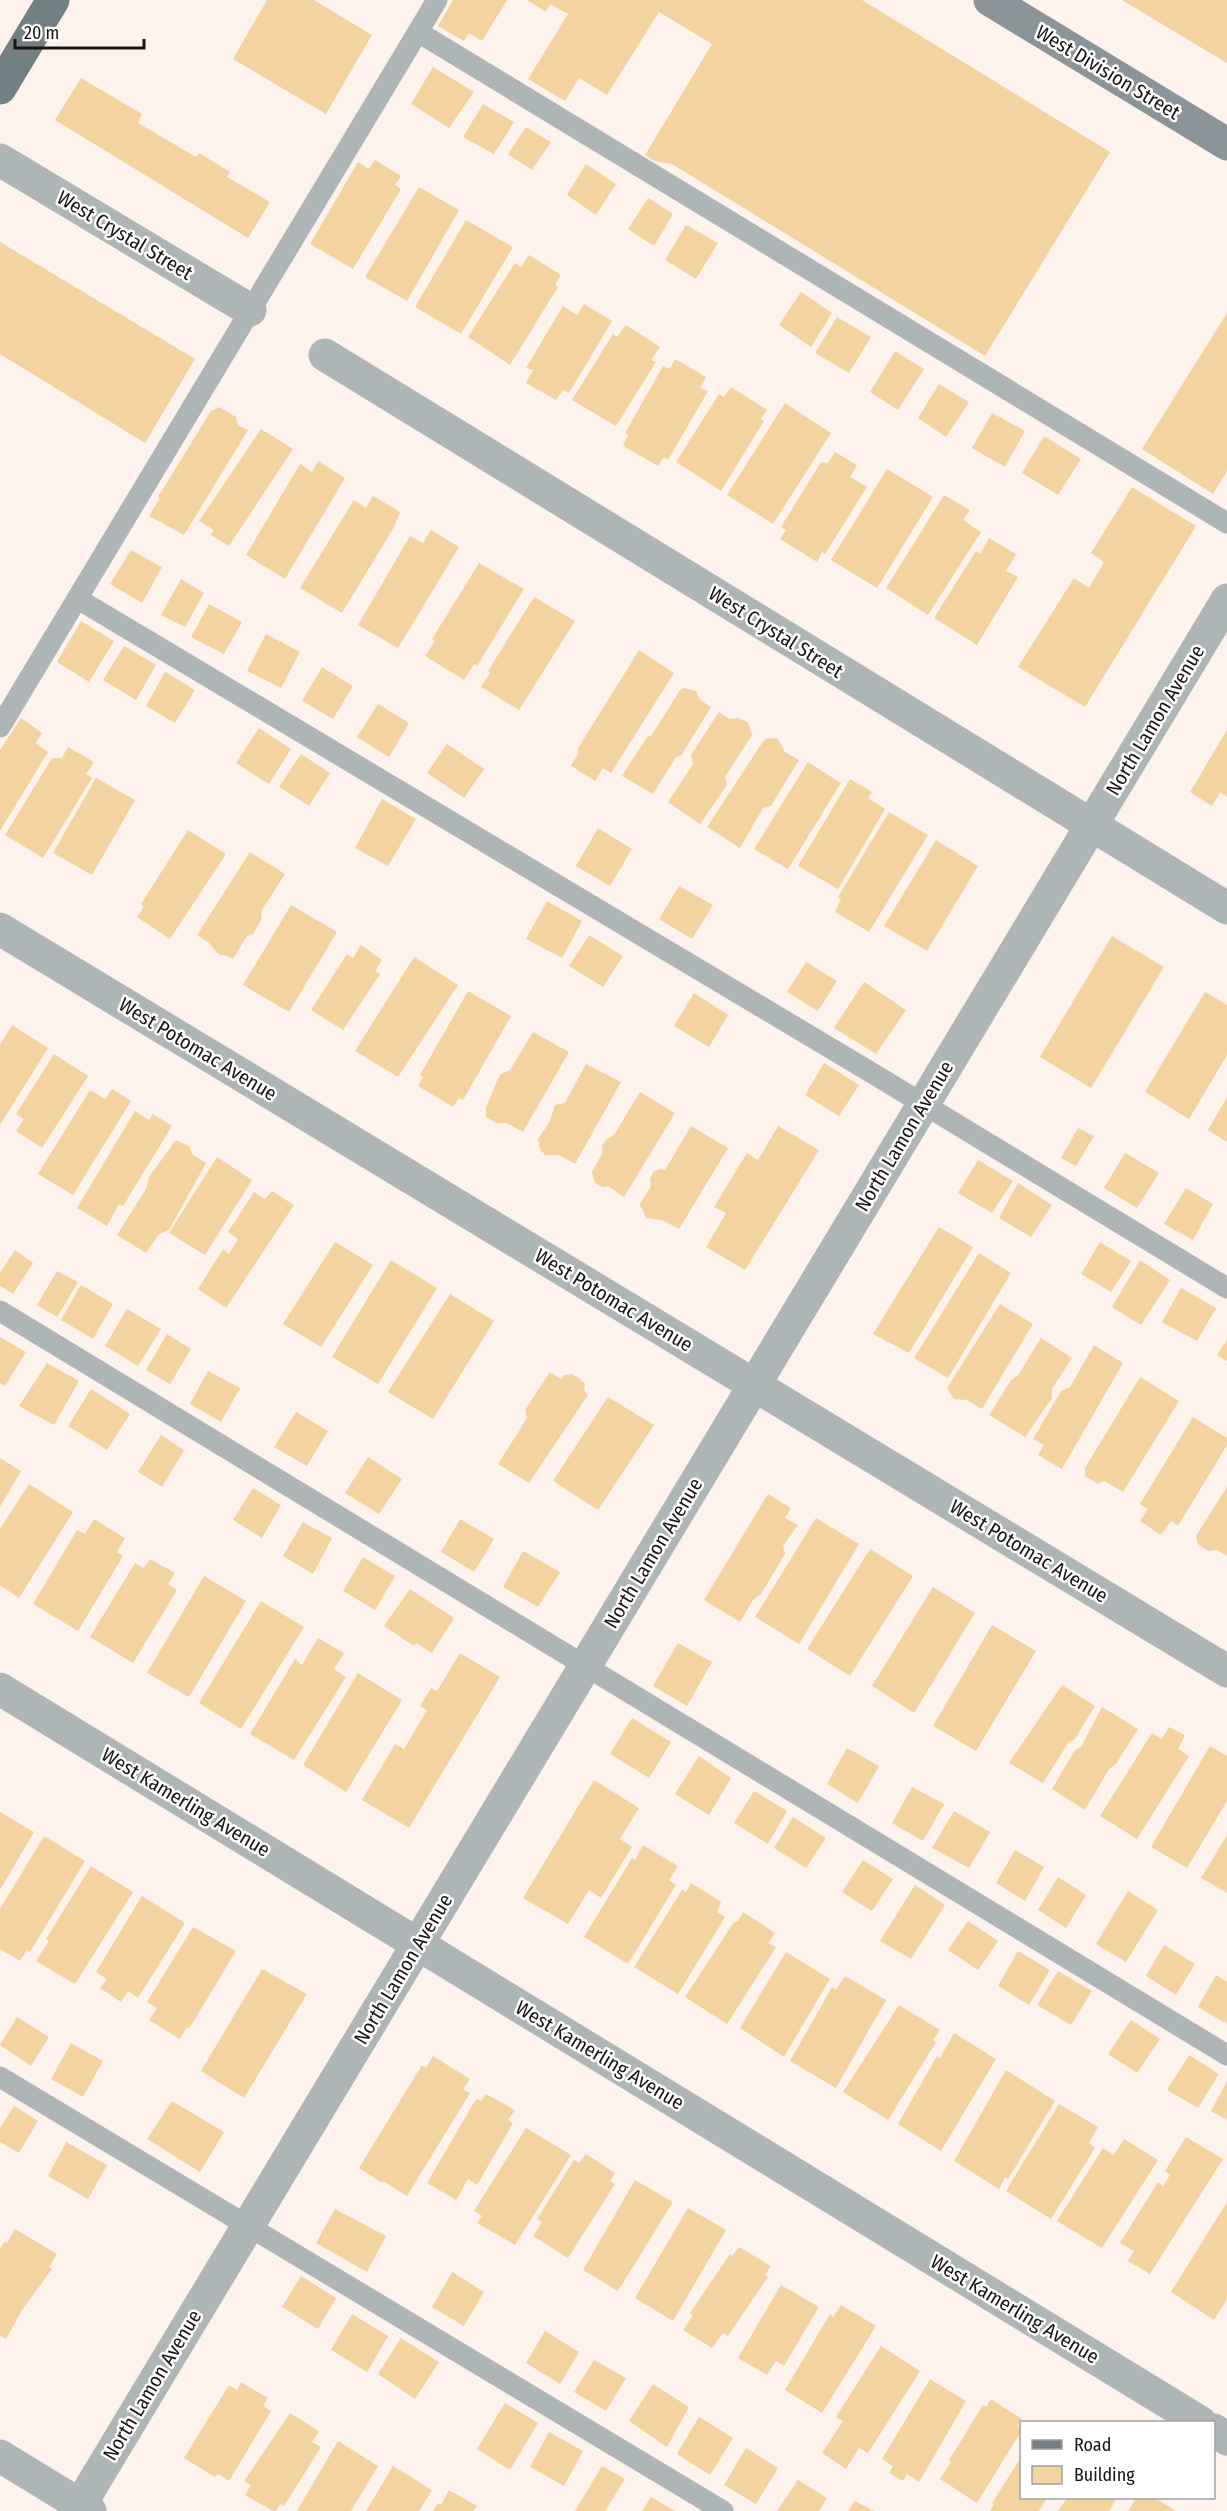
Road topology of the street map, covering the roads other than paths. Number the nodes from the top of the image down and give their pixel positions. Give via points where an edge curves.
1 (53, 0) edge
2 (437, 0) edge
3 (997, 2) edge
4 (418, 32) junction
5 (0, 88) edge
6 (1227, 144) edge
7 (0, 160) edge
8 (250, 310) junction
9 (325, 355) dead end
10 (1227, 523) edge
11 (78, 598) junction
12 (1227, 600) edge
13 (0, 727) edge
14 (1091, 826) junction
15 (1227, 908) edge
16 (0, 929) edge
17 (924, 1104) junction
18 (1227, 1288) edge
19 (0, 1311) edge
20 (754, 1385) junction
21 (585, 1666) junction
22 (1227, 1671) edge
23 (0, 1689) edge
24 (418, 1944) junction
25 (1227, 2055) edge
26 (0, 2077) edge
27 (247, 2227) junction
28 (1198, 2421) edge
29 (0, 2457) edge
30 (85, 2508) edge
31 (723, 2511) edge

1 - 5 main road
2 - 4 lane
3 - 6 main road, West Division Street
4 - 8 lane
4 - 10 lane
7 - 8 street, West Crystal Street
8 - 11 lane
9 - 14 street, West Crystal Street
11 - 13 lane
11 - 17 lane
12 - 14 street, North Lamon Avenue
14 - 15 street, West Crystal Street
14 - 17 street, North Lamon Avenue
16 - 20 street, West Potomac Avenue
17 - 18 lane
17 - 20 street, North Lamon Avenue
19 - 21 lane
20 - 21 street, North Lamon Avenue
20 - 22 street, West Potomac Avenue
21 - 24 street, North Lamon Avenue
21 - 25 lane
23 - 24 street, West Kamerling Avenue
24 - 27 street, North Lamon Avenue
24 - 28 street, West Kamerling Avenue
26 - 27 lane
27 - 30 street, North Lamon Avenue
27 - 31 lane
29 - 30 street

